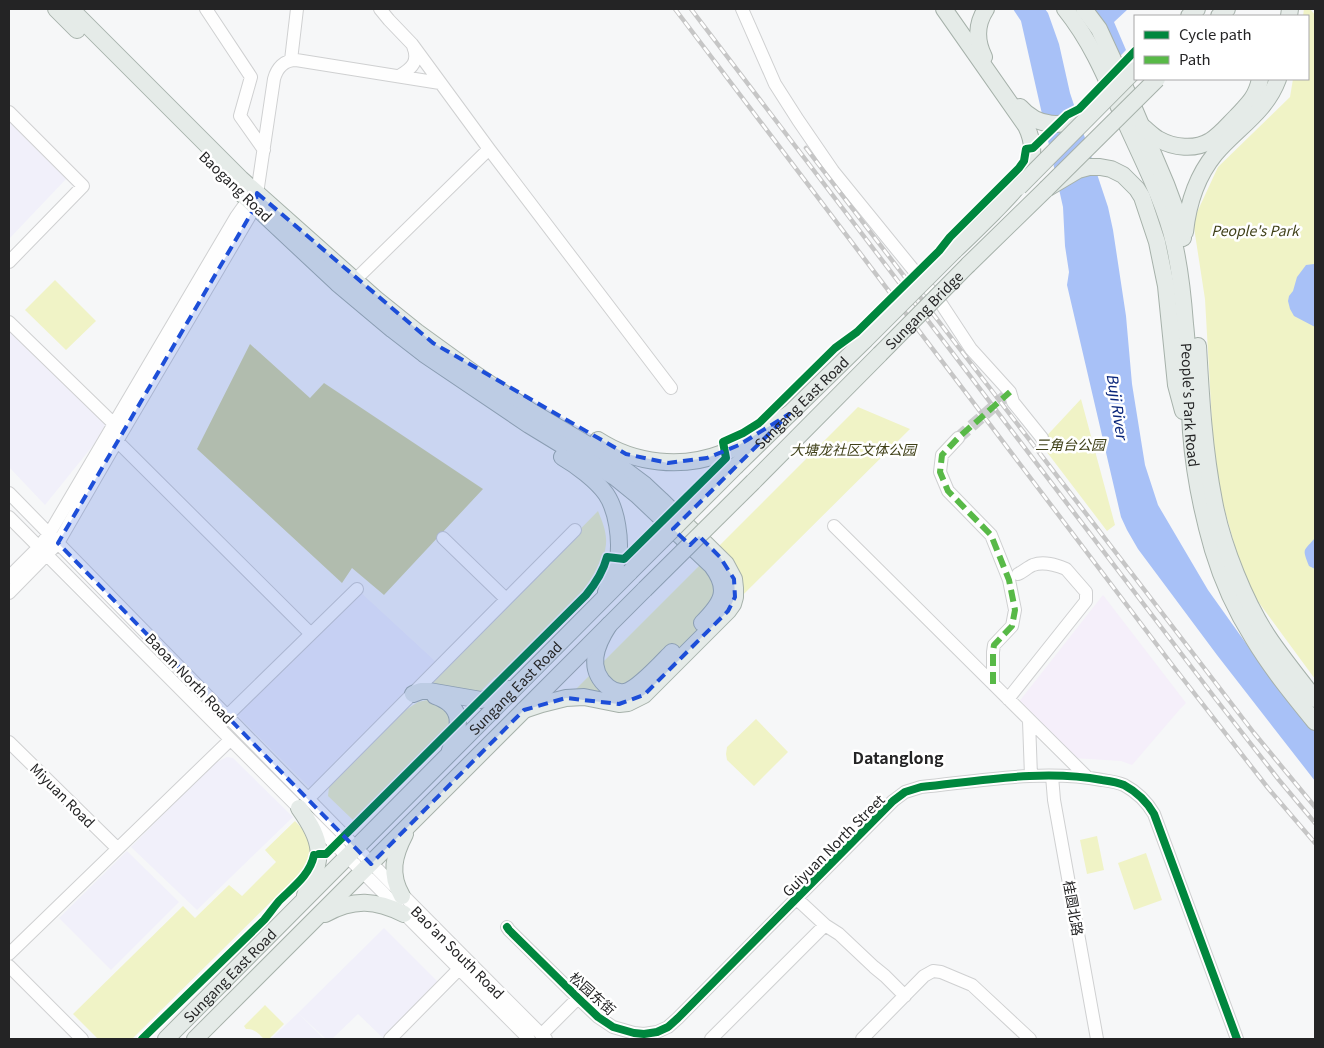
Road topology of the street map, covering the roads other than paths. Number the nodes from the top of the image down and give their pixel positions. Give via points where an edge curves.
1 (56, 9) edge
2 (71, 9) edge
3 (206, 9) edge
4 (298, 9) edge
5 (380, 9) edge
6 (742, 9) edge
7 (944, 9) edge
8 (1099, 9) edge
9 (985, 10) edge
10 (1070, 11) edge
11 (412, 44) junction
12 (1109, 48) junction
13 (291, 60) junction
14 (1110, 68) junction
15 (1134, 71) edge
16 (399, 76) junction
17 (1156, 80) edge
18 (1260, 80) edge
19 (1278, 80) edge
20 (998, 81) junction
21 (440, 82) junction
22 (9, 112) edge
23 (1087, 118) junction
24 (1142, 127) junction
25 (489, 149) junction
26 (264, 150) junction
27 (1019, 187) junction
28 (1046, 189) junction
29 (253, 200) junction
30 (1184, 241) junction
31 (9, 262) edge
32 (354, 280) junction
33 (9, 322) edge
34 (865, 340) joint
35 (428, 349) junction
36 (880, 354) joint
37 (671, 388) dead end
38 (789, 414) junction
39 (114, 424) junction
40 (1192, 434) junction
41 (958, 438) tunnel mouth
42 (1042, 438) dead end
43 (117, 441) junction
44 (9, 493) edge
45 (9, 517) edge
46 (834, 526) dead end
47 (575, 530) dead end
48 (443, 538) dead end
49 (54, 539) junction
50 (43, 551) junction
51 (1018, 574) dead end
52 (9, 577) edge
53 (357, 589) dead end
54 (9, 593) edge
55 (604, 598) junction
56 (506, 600) junction
57 (609, 625) junction
58 (311, 634) junction
59 (520, 683) junction
60 (993, 684) junction
61 (413, 694) junction
62 (1315, 698) edge
63 (1008, 699) junction
64 (524, 710) junction
65 (227, 716) junction
66 (1029, 721) junction
67 (1315, 722) edge
68 (230, 740) junction
69 (9, 742) edge
70 (447, 756) junction
71 (1031, 776) junction
72 (1052, 776) junction
73 (1087, 777) junction
74 (303, 804) junction
75 (410, 825) junction
76 (117, 848) junction
77 (352, 853) junction
78 (366, 868) junction
79 (402, 896) junction
80 (797, 899) junction
81 (299, 906) junction
82 (404, 914) junction
83 (313, 921) junction
84 (825, 925) junction
85 (507, 927) dead end
86 (9, 954) edge
87 (9, 966) edge
88 (459, 969) junction
89 (9, 977) edge
90 (905, 996) junction
91 (578, 998) junction
92 (678, 1018) joint
93 (543, 1037) edge
94 (70, 1039) edge
95 (82, 1039) edge
96 (166, 1039) edge
97 (194, 1039) edge
98 (390, 1039) edge
99 (529, 1039) edge
100 (711, 1039) edge
101 (862, 1039) edge
102 (1030, 1039) edge
103 (1097, 1039) edge
104 (1237, 1039) edge

1 - 29 main road, Baogang Road
2 - 29 main road, Baogang Road via 241,179
3 - 26 street via 251,77 240,116
4 - 13 street
5 - 11 street
6 - 42 street via 775,84 823,156 942,305 971,349 1010,392 1013,402
7 - 20 main road
8 - 12 main road
9 - 20 main road via 980,20 978,40
10 - 12 main road via 1099,28
10 - 14 main road
11 - 16 street via 416,53 414,64
11 - 21 street
12 - 14 main road
13 - 16 street
13 - 26 street via 276,72
14 - 24 main road, People's Park Road
14 - 40 main road, People's Park Road via 1174,242 1186,324
15 - 23 main road, bridge
16 - 21 street
17 - 28 main road, bridge
18 - 24 main road via 1252,100 1212,140 1199,146 1171,144
19 - 30 main road via 1265,104 1215,154 1205,169 1191,200
20 - 23 main road via 1035,120 1058,124
20 - 27 main road, bridge via 1026,126 1032,142 1031,161
21 - 25 street
22 - 31 street via 83,186
23 - 27 main road, bridge
24 - 30 main road, People's Park Road via 1173,202
25 - 32 street
25 - 37 street
26 - 29 street
27 - 34 main road, Sungang Bridge, bridge
28 - 36 main road, Sungang Bridge, bridge
28 - 40 main road, bridge via 1078,170 1100,166 1122,175 1142,197 1162,262 1176,385
29 - 32 main road, Baogang Road
29 - 35 main road, Baogang Road via 366,307
29 - 39 street via 236,217
29 - 43 street
30 - 62 main road, People's Park Road via 1196,327 1205,445 1219,524 1257,617 1271,641
32 - 35 main road, Baogang Road
33 - 39 street
34 - 38 main road, Sungang East Road
35 - 38 main road via 482,368 604,444 644,459 689,462 721,454
35 - 55 main road via 439,370 452,382 522,434 575,465 607,495 618,526 619,543 618,558
35 - 57 main road via 528,425 616,478 712,566 722,581 721,599 714,610 627,692 611,689 596,673 596,654
35 - 64 main road via 605,456 635,478 720,557 734,579 735,597 728,611 644,695 619,704 566,698
36 - 57 main road, Sungang East Road, bridge
38 - 55 main road, Sungang East Road, bridge
39 - 49 street
40 - 67 main road, People's Park Road via 1205,522 1227,587 1260,650
41 - 60 street via 942,455 940,472 948,491 991,535 1014,602 1012,626 994,645
43 - 49 street
43 - 58 street
44 - 49 street, Baoan North Road
45 - 50 street, Baoan North Road
46 - 60 street
47 - 56 street
48 - 56 street
49 - 50 street
49 - 65 street, Baoan North Road
50 - 52 street
50 - 54 street
50 - 68 street, Baoan North Road
51 - 63 street via 1032,565 1045,563 1066,569 1086,592 1086,601
53 - 58 street
55 - 59 main road, Sungang East Road
56 - 61 street
57 - 64 main road, Sungang East Road
58 - 65 street
59 - 61 main road via 481,700 429,690
59 - 70 main road, Sungang East Road
60 - 63 street
61 - 70 main road via 440,698 455,709 458,728
61 - 74 street
63 - 66 street
64 - 75 main road, Sungang East Road
65 - 74 street, Baoan North Road
66 - 71 street
66 - 73 street
68 - 74 street, Baoan North Road
68 - 76 street
69 - 76 street, Miyuan Road
70 - 77 main road, Sungang East Road
71 - 72 street, Guiyuan North Street
71 - 80 street, Guiyuan North Street via 921,787 905,792
72 - 73 street, Guiyuan North Street
72 - 103 street, 桂圆北路
73 - 104 street, Guiyuan North Street via 1122,784 1144,799 1154,814
74 - 77 street, Baoan North Road
74 - 81 main road via 319,853 315,872
75 - 78 main road, Sungang East Road
75 - 79 main road via 398,849 394,868 395,882
76 - 86 street
77 - 78 street, Baoan North Road
77 - 81 main road, Sungang East Road
78 - 79 street, Bao'an South Road
78 - 82 street, Bao'an South Road
78 - 83 main road, Sungang East Road
79 - 93 street, Bao'an South Road
80 - 84 street
80 - 92 street, Guiyuan North Street
81 - 96 main road, Sungang East Road
82 - 83 main road via 362,902 338,907
82 - 88 street, Bao'an South Road
83 - 97 main road, Sungang East Road
84 - 90 street via 839,934
84 - 100 street
85 - 91 street, 松园东街
87 - 95 street
88 - 98 street
88 - 99 street, Bao'an South Road
89 - 94 street
90 - 101 street
90 - 102 street via 924,976 933,971 941,972 972,985
91 - 92 street, 松园东街 via 613,1028 634,1033 657,1032
91 - 93 street

